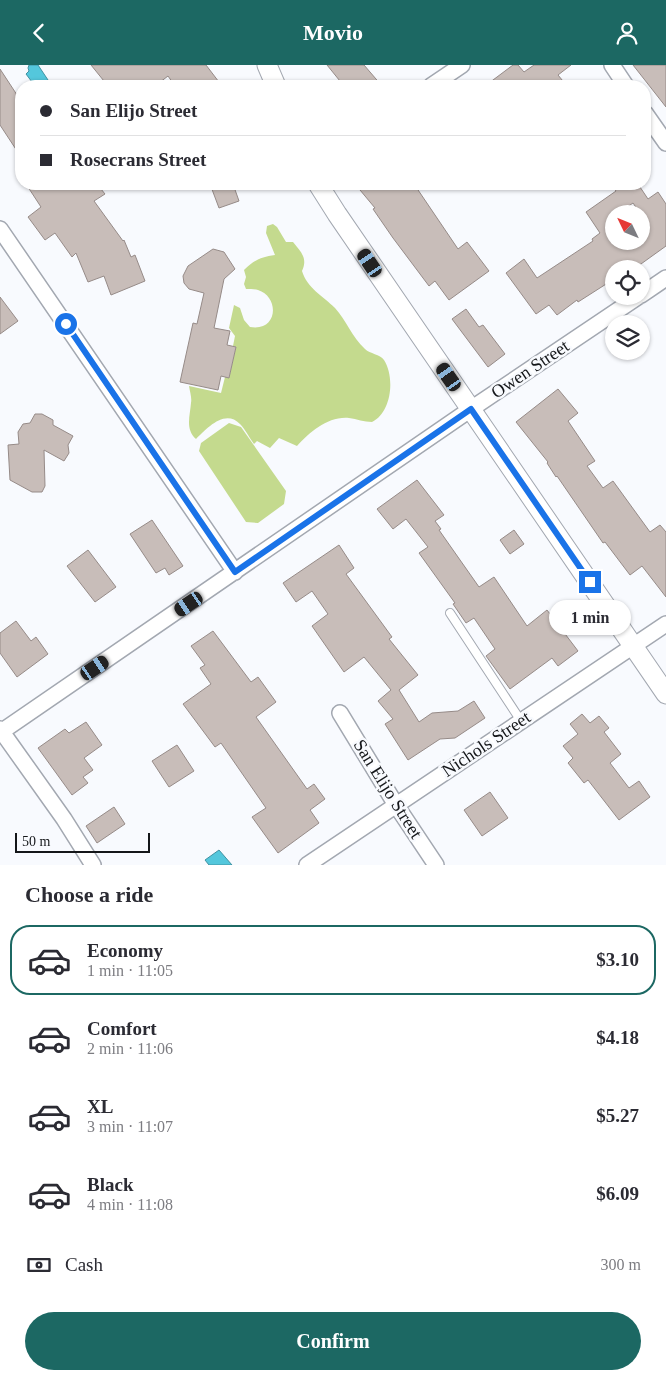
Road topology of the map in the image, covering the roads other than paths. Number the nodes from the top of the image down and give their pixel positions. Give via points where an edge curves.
1 (267, 65) edge
2 (462, 65) edge
3 (612, 65) edge
4 (273, 80) edge
5 (440, 80) edge
6 (622, 80) edge
7 (651, 122) edge
8 (666, 143) edge
9 (322, 190) edge
10 (0, 229) edge
11 (666, 278) edge
12 (650, 289) edge
13 (627, 305) edge
14 (471, 409) junction
15 (235, 572) junction
16 (450, 613) dead end
17 (666, 624) edge
18 (633, 645) junction
19 (666, 693) edge
20 (340, 713) dead end
21 (521, 721) junction
22 (1, 730) edge
23 (396, 805) junction
24 (94, 865) edge
25 (308, 865) edge
26 (436, 865) edge

1 - 4 street
2 - 5 street
3 - 6 street
7 - 8 street
9 - 14 street
10 - 15 street
11 - 12 street, Owen Street
13 - 14 street, Owen Street
14 - 15 street, Owen Street
14 - 18 street
15 - 22 street, Owen Street
16 - 21 lane
17 - 18 street, Nichols Street
18 - 19 street
18 - 21 street, Nichols Street
20 - 23 street, San Elijo Street
21 - 23 street, Nichols Street
22 - 24 street
23 - 25 street, Nichols Street
23 - 26 street, San Elijo Street

